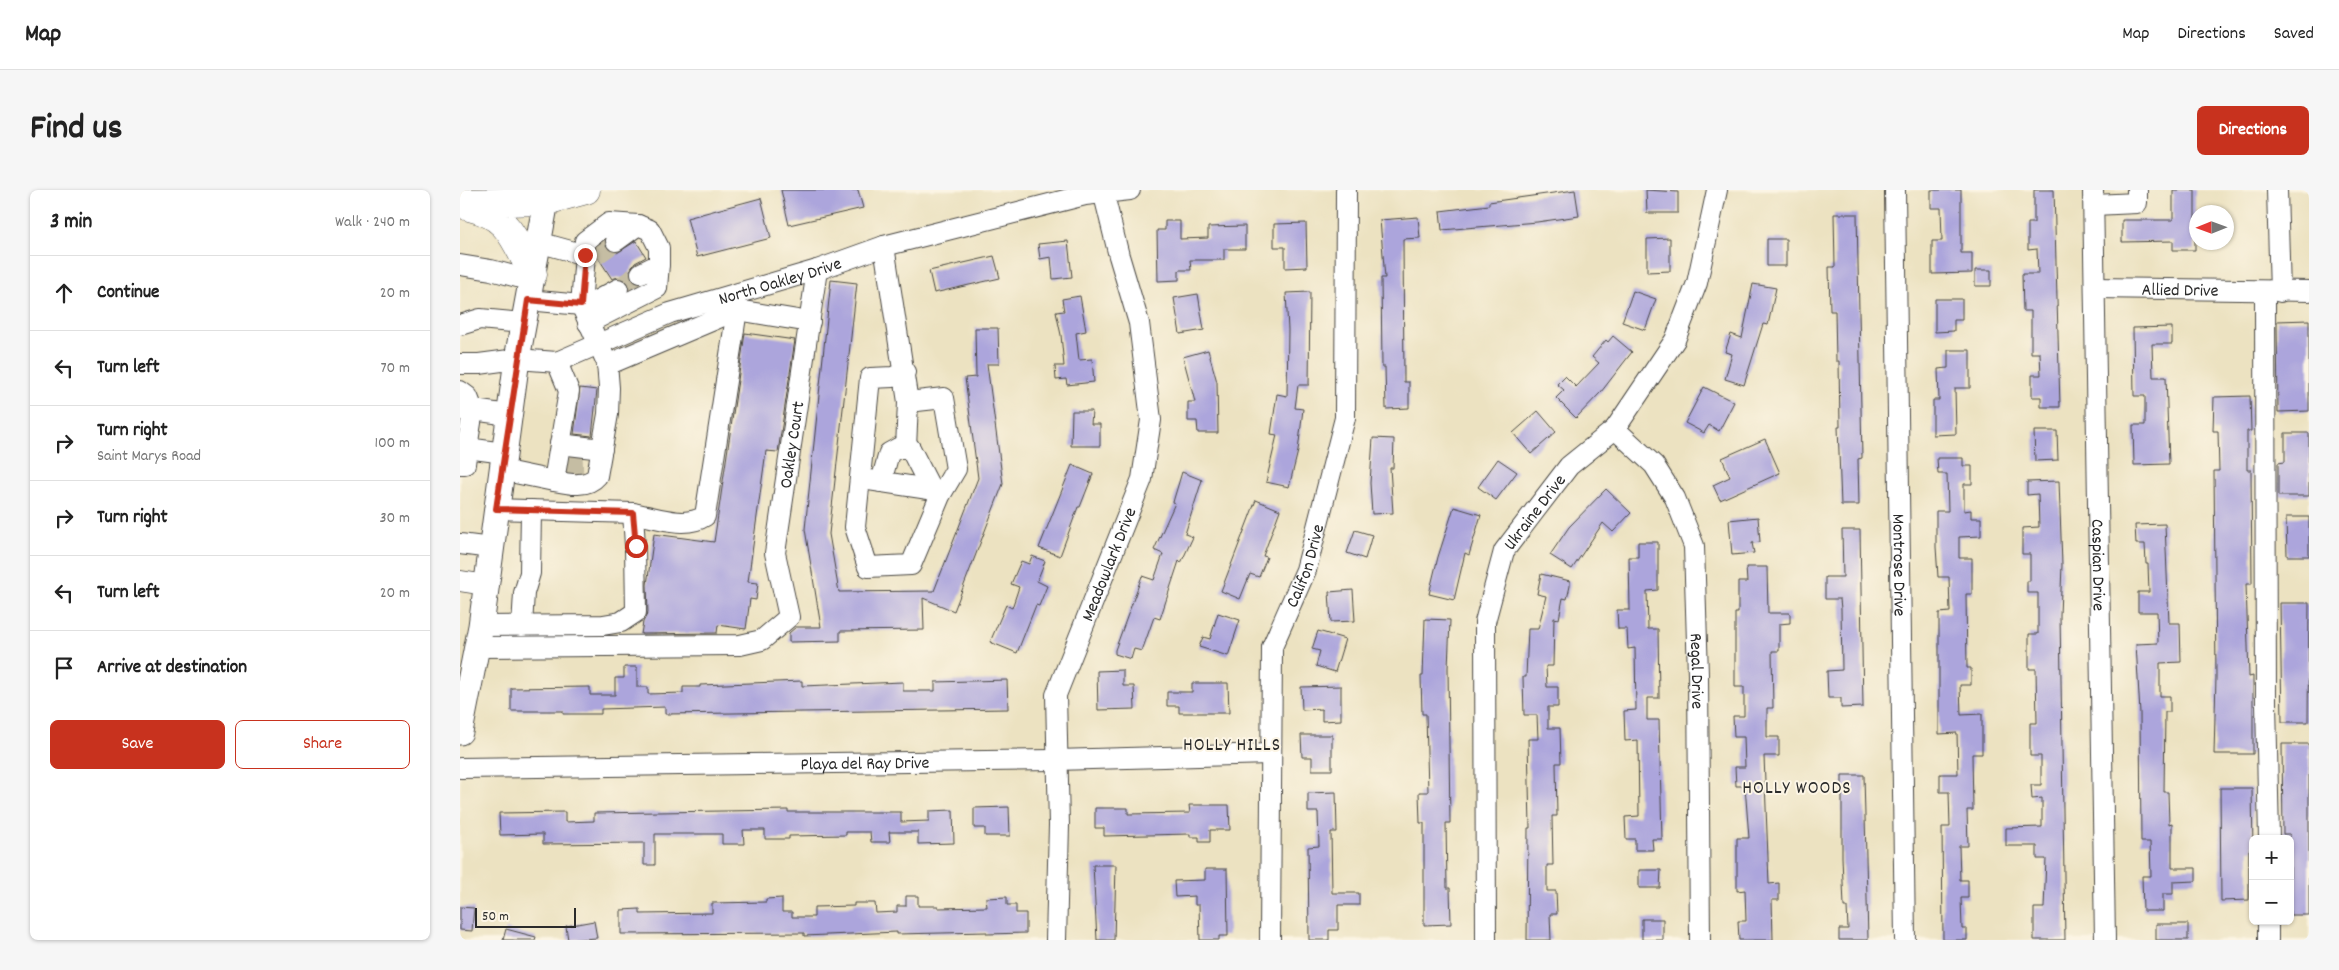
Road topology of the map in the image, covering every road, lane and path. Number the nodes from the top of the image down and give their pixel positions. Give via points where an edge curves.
1 (586, 190) edge
2 (1130, 190) edge
3 (1346, 190) edge
4 (1718, 190) edge
5 (1895, 190) edge
6 (2137, 190) edge
7 (2277, 190) edge
8 (1103, 191) edge
9 (547, 196) edge
10 (2094, 197) edge
11 (460, 204) edge
12 (638, 224) junction
13 (616, 241) tunnel mouth
14 (538, 242) junction
15 (884, 246) junction
16 (588, 257) junction
17 (660, 264) junction
18 (460, 265) edge
19 (817, 270) junction
20 (641, 273) tunnel mouth
21 (2095, 288) junction
22 (618, 289) tunnel mouth
23 (2309, 291) edge
24 (2272, 292) junction
25 (529, 295) junction
26 (735, 302) junction
27 (584, 312) junction
28 (810, 322) junction
29 (460, 325) edge
30 (598, 346) junction
31 (517, 359) junction
32 (558, 362) junction
33 (460, 364) edge
34 (607, 365) junction
35 (905, 372) junction
36 (460, 391) edge
37 (908, 402) junction
38 (509, 415) junction
39 (1615, 430) junction
40 (465, 434) edge
41 (560, 444) junction
42 (906, 448) junction
43 (596, 459) junction
44 (503, 462) junction
45 (558, 471) junction
46 (860, 478) junction
47 (881, 482) junction
48 (937, 490) junction
49 (496, 509) junction
50 (531, 510) junction
51 (633, 513) junction
52 (460, 544) edge
53 (491, 548) junction
54 (460, 581) edge
55 (486, 585) junction
56 (522, 626) junction
57 (479, 637) junction
58 (461, 727) edge
59 (1270, 754) junction
60 (1056, 760) junction
61 (460, 768) edge
62 (2269, 835) edge
63 (2268, 925) edge
64 (1056, 940) edge
65 (1270, 940) edge
66 (1486, 940) edge
67 (1700, 940) edge
68 (1905, 940) edge
69 (2105, 940) edge
70 (2268, 940) edge

1 - 9 highway
2 - 8 street, North Oakley Drive
3 - 59 street, Califon Drive via 1345,418 1306,570 1272,647
4 - 39 street, Ukraine Drive via 1697,283 1675,340
5 - 68 street, Montrose Drive
6 - 10 street via 2137,203
7 - 24 street
8 - 15 street, North Oakley Drive
8 - 60 street, Meadowlark Drive via 1139,324 1151,420 1142,479 1056,695
9 - 11 highway
9 - 14 main road
10 - 21 street, Caspian Drive
11 - 25 highway via 484,211 505,224
12 - 13 street
12 - 16 street via 610,222 585,241
12 - 17 street via 650,230 656,239
14 - 16 street
14 - 25 main road
15 - 19 street, North Oakley Drive
15 - 35 street
16 - 27 street
17 - 20 street
17 - 27 street via 657,288
18 - 25 street via 491,270
19 - 26 street, North Oakley Drive
19 - 28 street, Oakley Court
21 - 24 street, Allied Drive
21 - 69 street, Caspian Drive
22 - 27 street
23 - 24 street, Allied Drive
24 - 62 street via 2266,704
25 - 27 street
25 - 29 street
25 - 31 main road
26 - 28 street
26 - 30 street, North Oakley Drive via 670,313
26 - 34 street
26 - 51 street via 705,516 696,522 677,522
27 - 30 street
28 - 57 street, Oakley Court via 775,553 789,617 762,640 740,645
30 - 32 street, North Oakley Drive
30 - 34 street
31 - 32 street, North Oakley Drive
31 - 33 street, North Oakley Drive
31 - 38 main road
32 - 41 street via 569,391
34 - 43 street via 610,388 608,414
35 - 37 street
35 - 46 street via 893,377 870,378
36 - 40 street via 468,397
37 - 42 street
37 - 48 street via 944,398 956,468
38 - 40 street
38 - 44 main road
39 - 66 street, Ukraine Drive via 1569,466 1504,551 1485,622
39 - 67 street, Regal Drive via 1654,465 1675,498 1694,546
40 - 44 street
41 - 43 street
41 - 45 street
42 - 47 street via 889,453
42 - 48 street via 910,448
43 - 45 street via 597,476 584,484 568,484
44 - 45 street
44 - 49 main road
46 - 47 street
46 - 48 street via 855,527 868,567 911,565
47 - 48 street
49 - 50 street
49 - 53 main road
50 - 51 street
50 - 56 street via 530,573 524,593
51 - 56 street via 636,612 621,622 603,625
52 - 53 street
53 - 55 main road
54 - 55 street
55 - 57 main road
56 - 57 street
57 - 58 main road
59 - 60 street, Playa del Ray Drive
59 - 65 street, Califon Drive
60 - 61 street, Playa del Ray Drive
60 - 64 street, Meadowlark Drive via 1059,825
63 - 70 street

